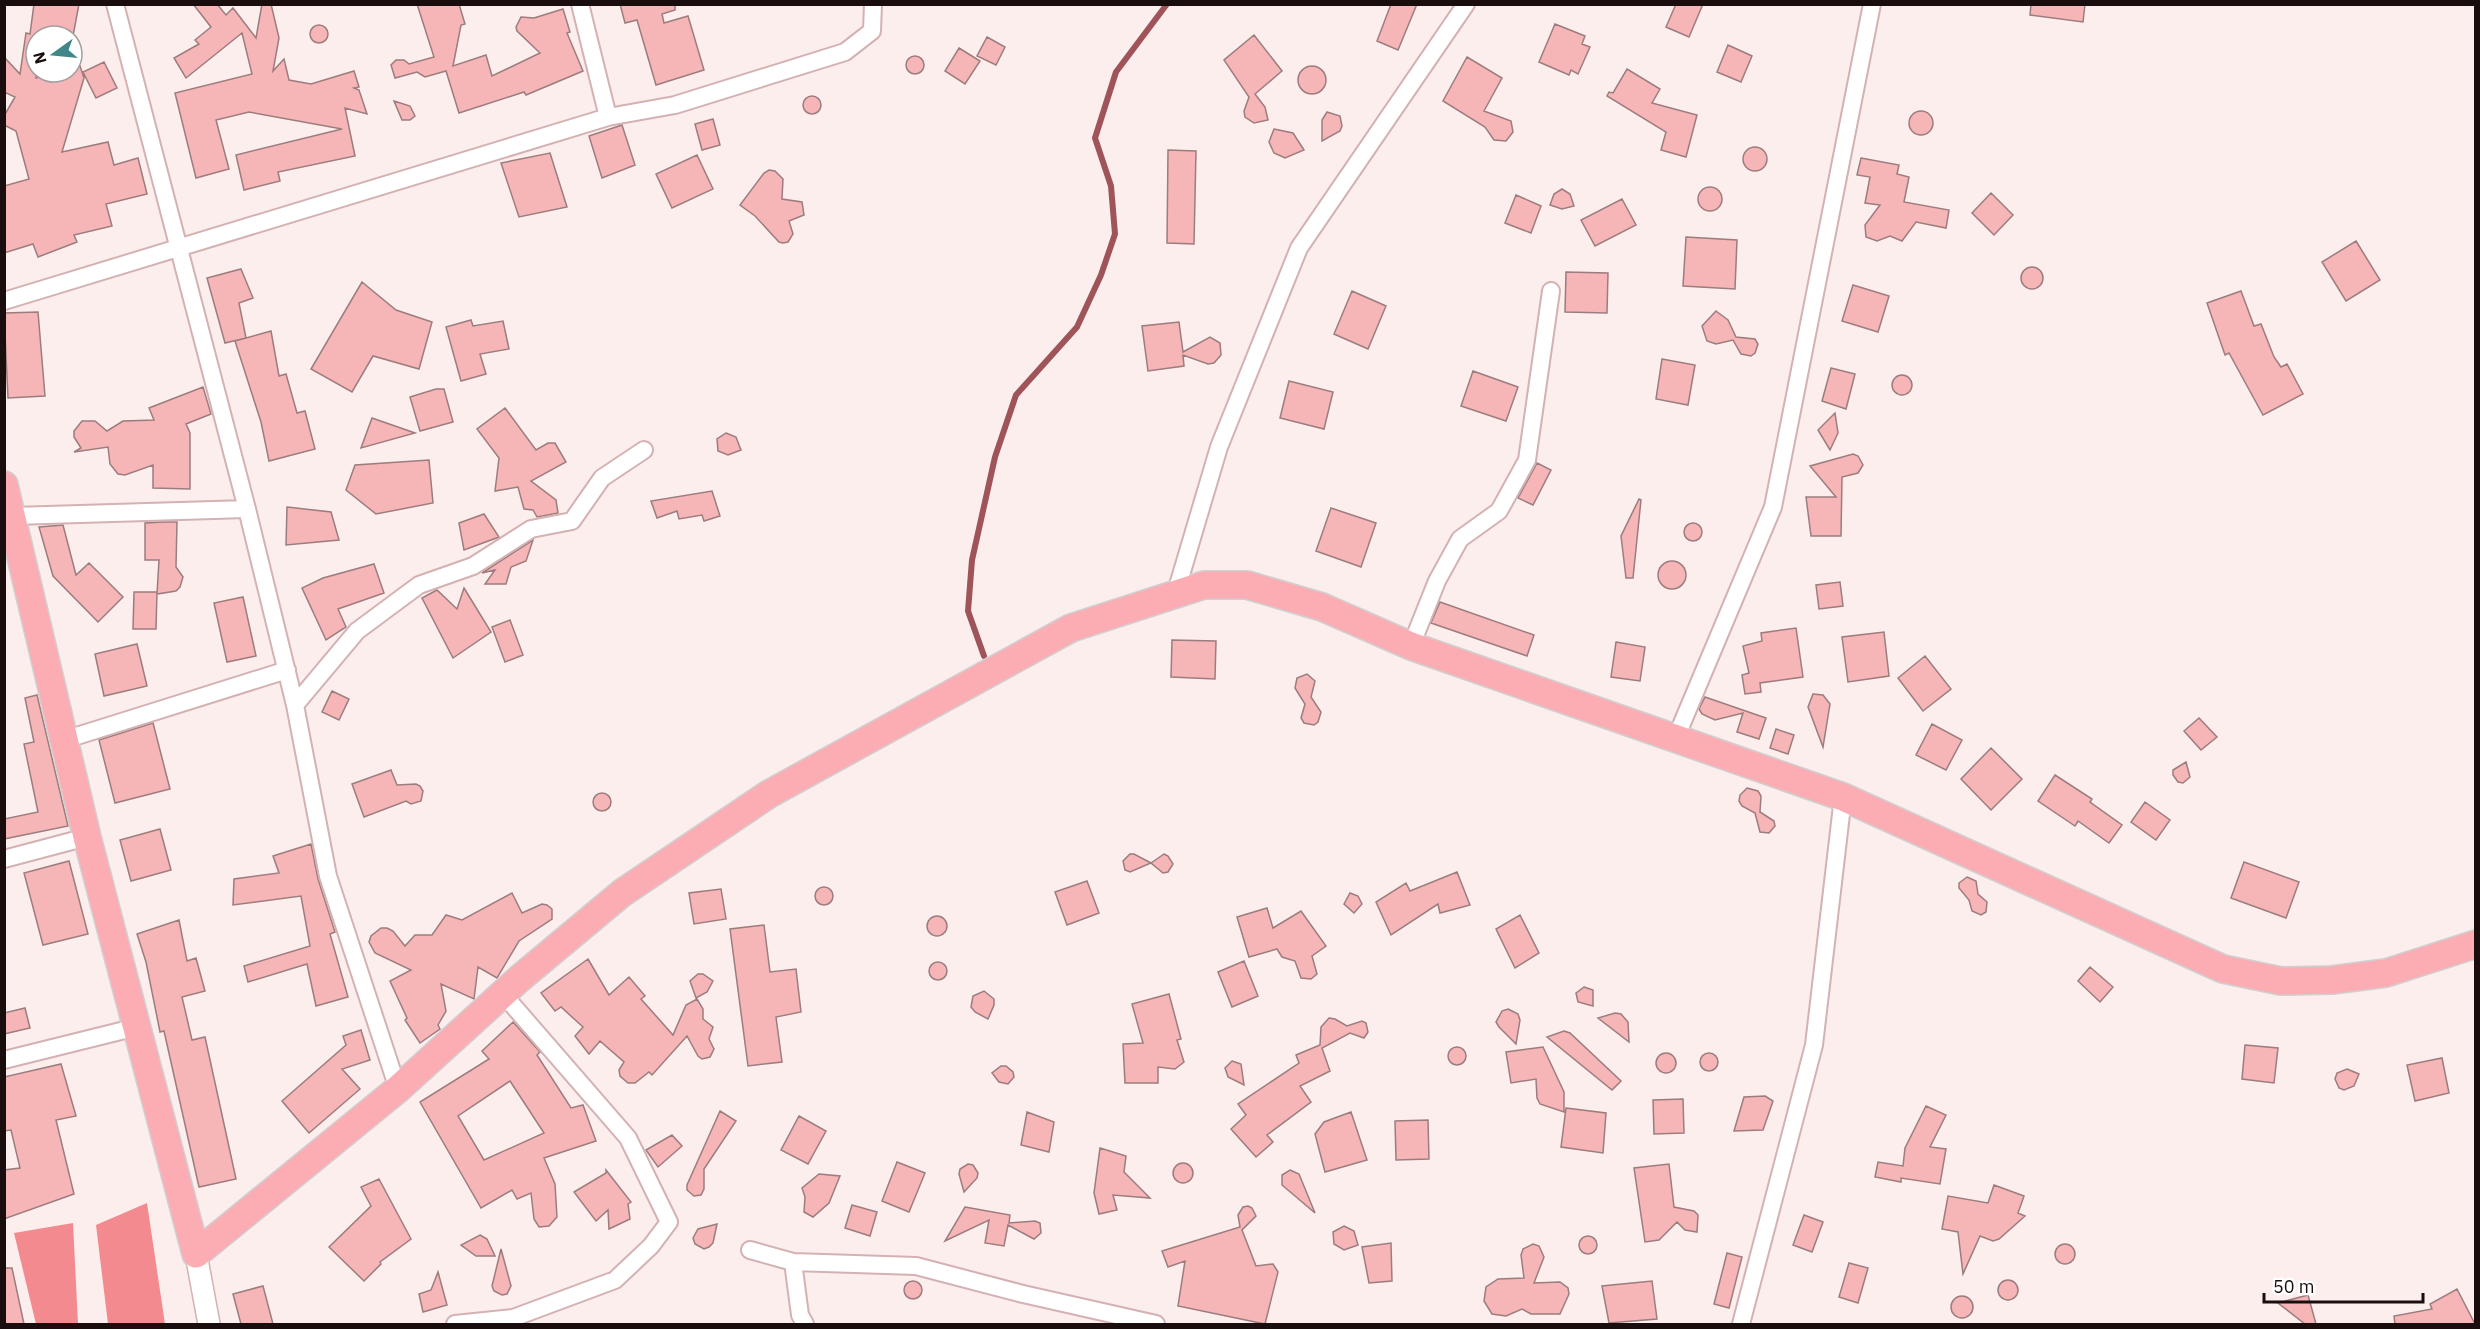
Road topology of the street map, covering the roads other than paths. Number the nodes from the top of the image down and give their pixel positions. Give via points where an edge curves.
1 (115, 4) edge
2 (580, 4) edge
3 (873, 4) edge
4 (1466, 4) edge
5 (1872, 4) edge
6 (608, 117) junction
7 (177, 248) junction
8 (1551, 291) dead end
9 (4, 301) edge
10 (644, 450) dead end
11 (4, 485) edge
12 (247, 509) junction
13 (13, 516) junction
14 (1176, 592) junction
15 (1411, 646) junction
16 (287, 670) junction
17 (296, 705) junction
18 (64, 740) junction
19 (1676, 740) junction
20 (1843, 797) junction
21 (87, 837) junction
22 (4, 859) edge
23 (2475, 944) edge
24 (503, 994) junction
25 (136, 1027) junction
26 (4, 1060) edge
27 (398, 1089) junction
28 (750, 1250) dead end
29 (196, 1254) junction
30 (793, 1262) junction
31 (209, 1324) edge
32 (456, 1324) edge
33 (805, 1324) edge
34 (1156, 1324) edge
35 (1741, 1324) edge

1 - 7 street
2 - 6 street
3 - 6 street via 872,31 845,52 675,105
4 - 14 street via 1299,248 1219,447
5 - 19 street via 1773,507
6 - 7 street
7 - 9 street
7 - 12 street
8 - 15 street via 1527,460 1499,511 1460,539 1437,581
10 - 17 street via 602,478 572,521 531,529 473,566 410,591 357,631
11 - 13 main road
12 - 13 street
12 - 16 street
13 - 18 main road
14 - 15 main road via 1204,585 1247,585 1322,607
14 - 24 main road via 1071,628 769,794 622,893
15 - 19 main road
16 - 17 street
16 - 18 street
17 - 27 street via 328,876
18 - 21 main road
19 - 20 main road
20 - 23 main road via 2223,969 2281,981 2332,980 2386,973
20 - 35 street via 1814,1045
21 - 22 street
21 - 25 main road
24 - 27 main road
24 - 32 street via 628,1138 669,1221 651,1246 615,1280 513,1318
25 - 26 street
25 - 29 main road
27 - 29 main road
28 - 30 street
29 - 31 street
30 - 33 street via 800,1315
30 - 34 street via 916,1266

